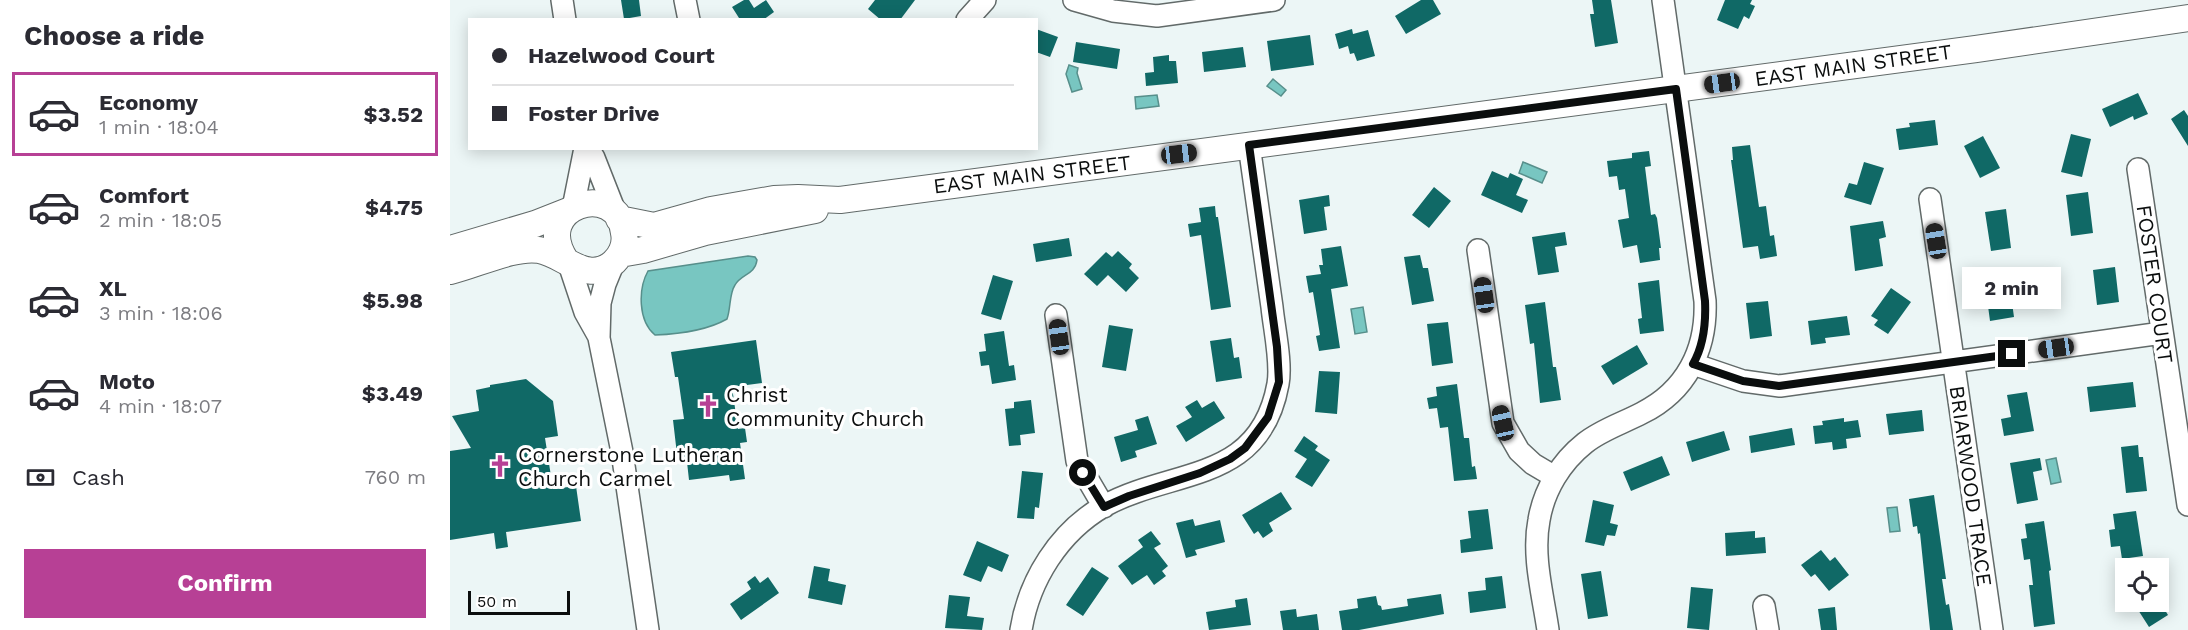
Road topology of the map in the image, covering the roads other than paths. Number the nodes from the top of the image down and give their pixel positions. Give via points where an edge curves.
1 (562, 0) edge
2 (684, 0) edge
3 (985, 0) edge
4 (1074, 0) edge
5 (1268, 0) edge
6 (1274, 0) edge
7 (1663, 0) edge
8 (566, 18) edge
9 (688, 18) edge
10 (969, 18) edge
11 (2188, 18) edge
12 (1676, 89) junction
13 (1249, 145) junction
14 (586, 150) edge
15 (588, 150) edge
16 (2138, 169) dead end
17 (1930, 199) dead end
18 (840, 200) junction
19 (570, 209) junction
20 (618, 216) junction
21 (450, 249) edge
22 (1478, 250) dead end
23 (617, 258) junction
24 (567, 262) junction
25 (450, 272) edge
26 (1056, 315) dead end
27 (2162, 333) junction
28 (599, 338) junction
29 (1954, 362) junction
30 (1693, 364) junction
31 (1555, 477) junction
32 (2188, 505) edge
33 (1104, 507) junction
34 (1764, 606) dead end
35 (648, 630) edge
36 (1021, 630) edge
37 (1548, 630) edge
38 (1768, 630) edge
39 (1992, 630) edge

1 - 8 street
2 - 9 street
3 - 10 street
4 - 5 street via 1113,11 1156,16
5 - 6 street
7 - 12 street
11 - 12 main road, EAST MAIN STREET
12 - 13 main road, EAST MAIN STREET
12 - 30 street via 1705,301 1706,321
13 - 18 main road, EAST MAIN STREET
13 - 33 street via 1277,347 1279,382 1268,417 1245,448 1230,459
14 - 19 street
15 - 20 street
16 - 27 street, FOSTER COURT
17 - 29 street, BRIARWOOD TRACE
18 - 20 main road, EAST MAIN STREET via 763,201 654,226
18 - 23 main road, EAST MAIN STREET via 812,211 725,227
19 - 20 main road via 596,203
19 - 21 main road via 535,224
19 - 24 main road via 561,220 556,241
20 - 23 main road via 625,236
22 - 31 street via 1503,423 1519,451
23 - 24 main road via 592,271
23 - 28 street via 600,303
24 - 25 main road via 548,252 527,249
24 - 28 street
26 - 33 street via 1077,461
27 - 29 street
27 - 32 street, FOSTER COURT
28 - 35 street via 622,452
29 - 30 street via 1779,386 1743,381
29 - 39 street, BRIARWOOD TRACE
30 - 31 street via 1682,383 1666,398 1586,442
31 - 37 street via 1539,520 1537,543
33 - 36 street via 1058,546 1037,577
34 - 38 street

